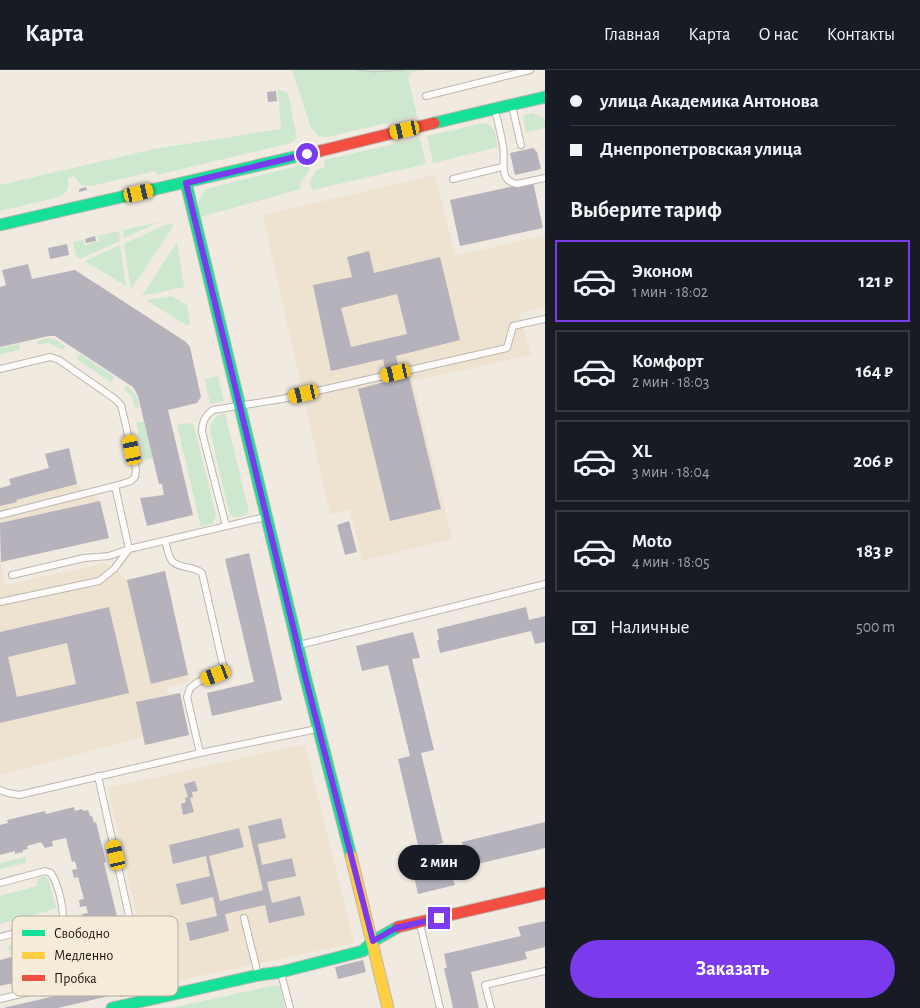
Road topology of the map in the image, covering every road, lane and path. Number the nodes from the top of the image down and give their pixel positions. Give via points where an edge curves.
1 (530, 70) edge
2 (426, 96) dead end
3 (545, 97) edge
4 (512, 105) junction
5 (495, 108) junction
6 (521, 145) dead end
7 (502, 167) junction
8 (453, 178) dead end
9 (545, 178) edge
10 (186, 183) junction
11 (0, 225) edge
12 (545, 319) edge
13 (0, 369) edge
14 (240, 406) junction
15 (115, 486) junction
16 (0, 515) edge
17 (267, 516) junction
18 (226, 526) junction
19 (165, 541) junction
20 (129, 549) junction
21 (12, 575) dead end
22 (545, 584) edge
23 (0, 602) edge
24 (298, 646) junction
25 (318, 729) junction
26 (200, 753) junction
27 (98, 776) junction
28 (0, 790) edge
29 (0, 883) edge
30 (545, 893) edge
31 (63, 916) edge
32 (129, 916) edge
33 (244, 918) dead end
34 (420, 922) junction
35 (373, 941) junction
36 (545, 971) edge
37 (281, 972) junction
38 (259, 975) junction
39 (178, 993) edge
40 (16, 996) edge
41 (165, 996) edge
42 (0, 1000) edge
43 (112, 1008) edge
44 (290, 1008) edge
45 (388, 1008) edge
46 (440, 1008) edge
47 (490, 1008) edge

1 - 2 lane
3 - 4 street
4 - 5 street
4 - 6 lane
5 - 7 lane via 504,149
5 - 10 street
7 - 8 lane
7 - 9 lane via 513,183
10 - 11 street
10 - 14 street
12 - 14 lane via 513,326 507,348
13 - 15 lane via 50,357 121,404 136,470 131,481
14 - 17 street
14 - 18 lane via 213,410 206,414 202,424
15 - 16 lane
15 - 20 lane
17 - 18 lane
17 - 24 street
18 - 19 lane
19 - 20 lane
19 - 26 lane via 170,560 177,565 197,568 202,573 223,665 222,671 190,688 187,697
20 - 21 lane
20 - 23 lane via 114,569 99,581
22 - 24 lane
24 - 25 street
25 - 26 lane
25 - 35 street
26 - 27 lane
27 - 28 lane via 19,794
27 - 32 lane
29 - 31 lane via 45,871 51,873
30 - 34 street
33 - 38 lane
34 - 35 street via 396,928
34 - 46 lane
35 - 37 street via 364,951
35 - 45 street
36 - 47 lane via 485,985
37 - 38 street
37 - 44 lane
38 - 39 street
40 - 42 lane
41 - 43 street

